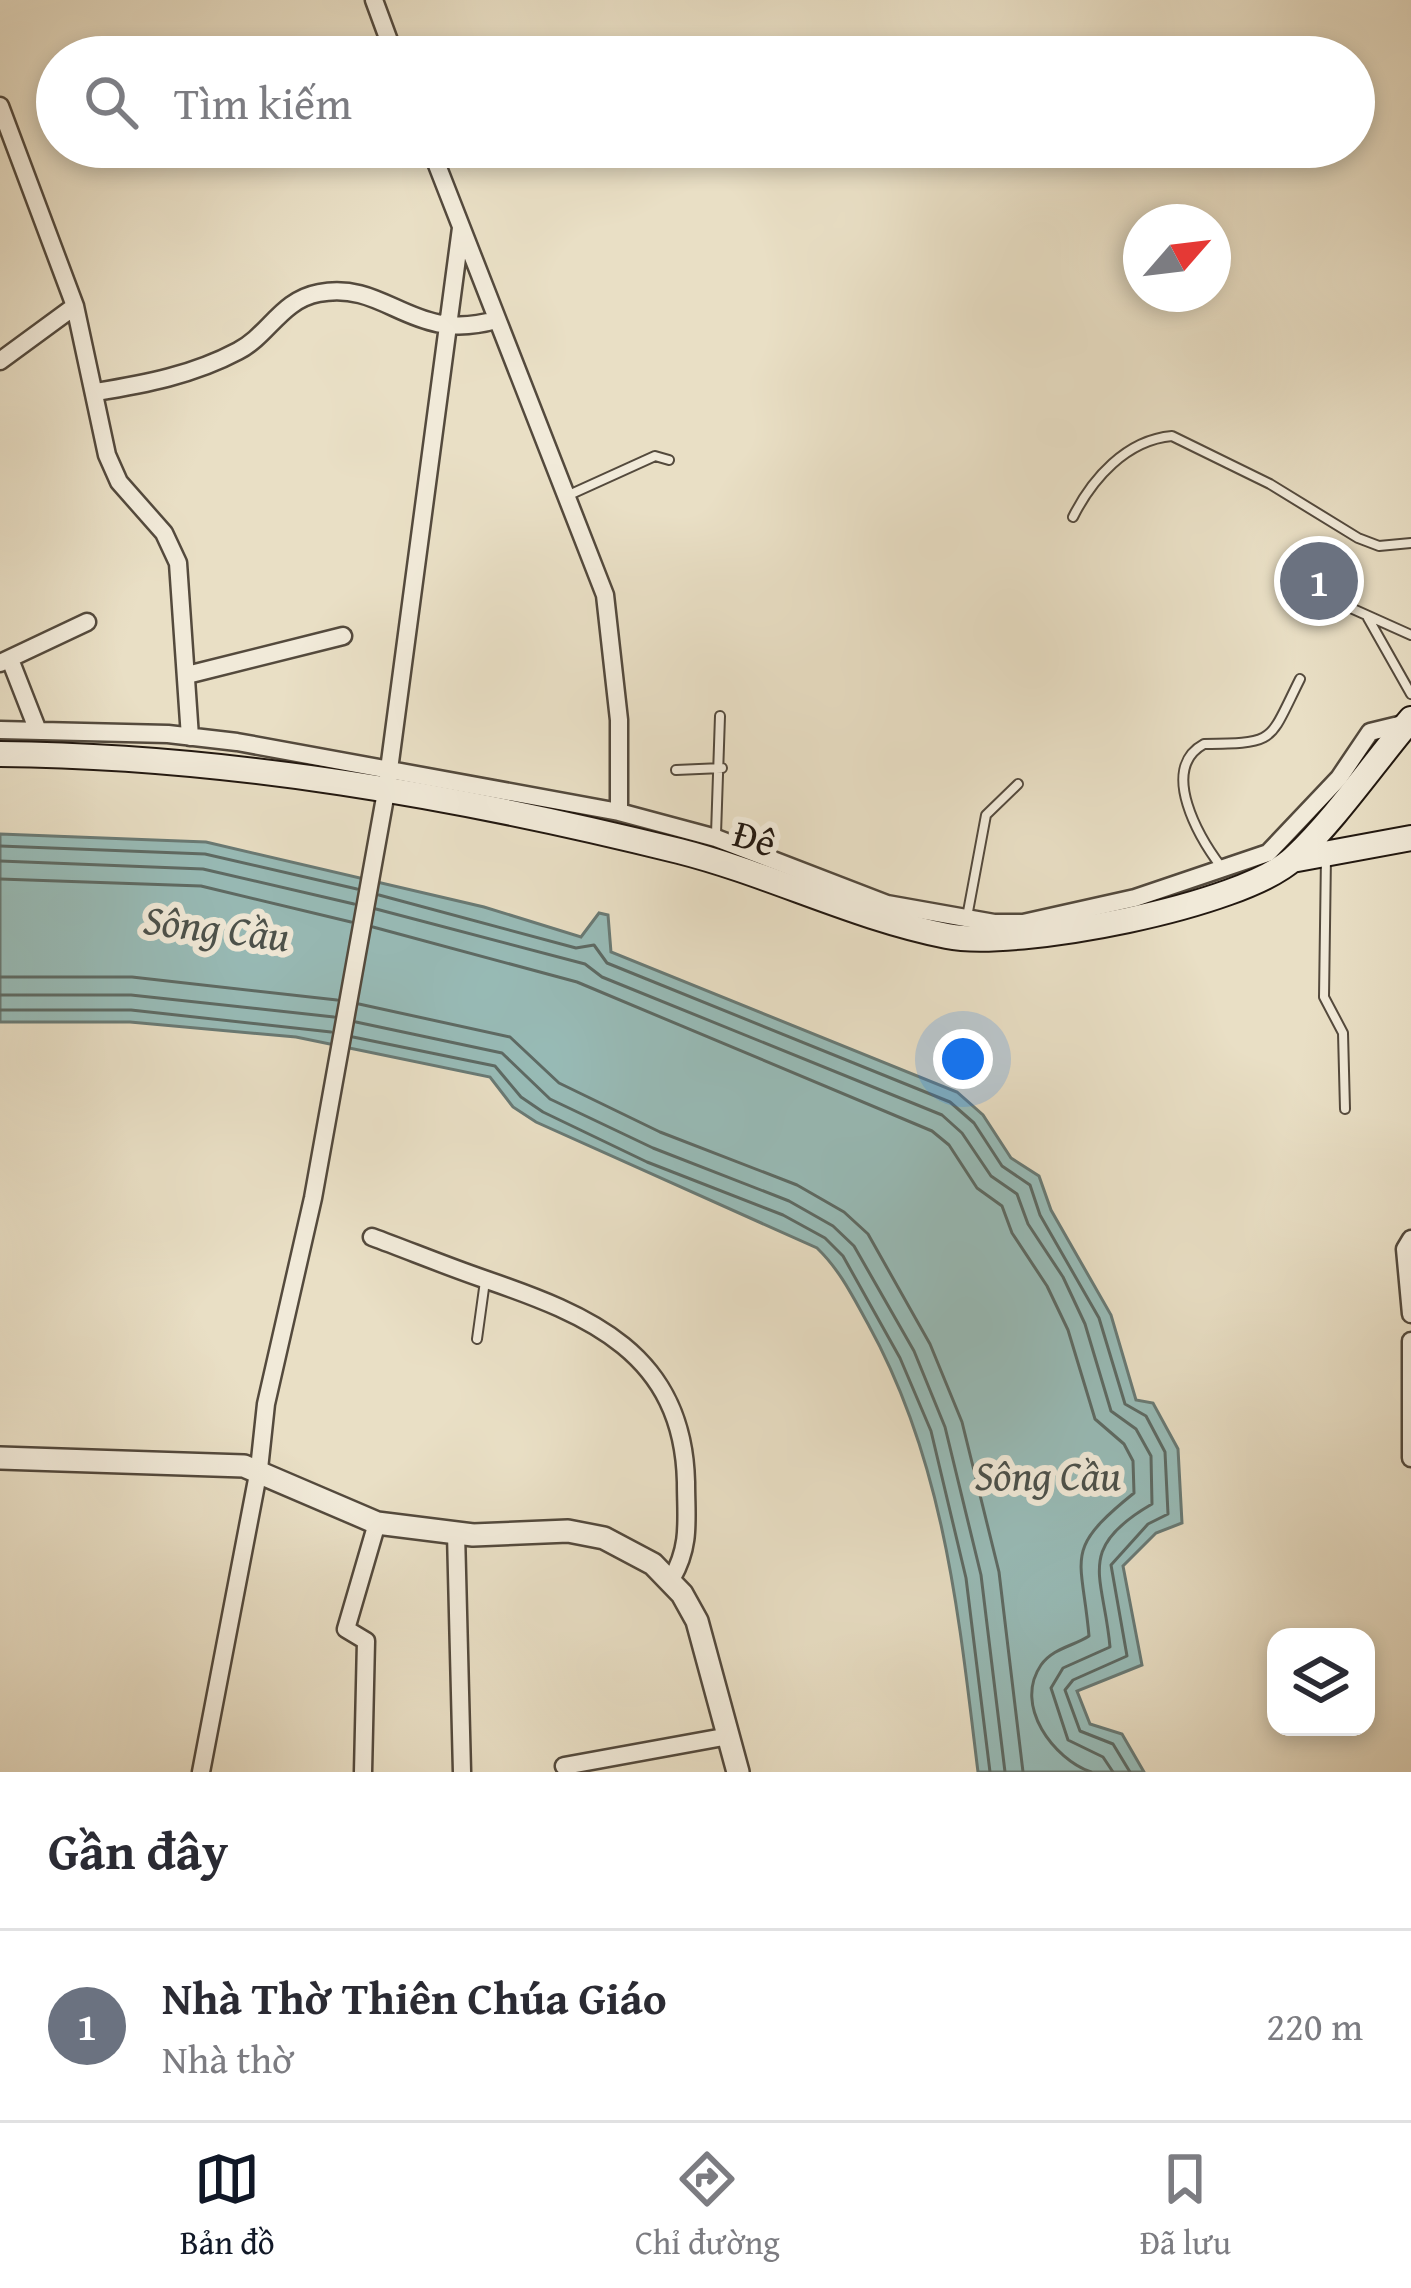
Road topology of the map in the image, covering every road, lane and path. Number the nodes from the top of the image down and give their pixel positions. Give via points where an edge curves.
1 (374, 0) edge
2 (387, 36) edge
3 (0, 106) edge
4 (438, 168) edge
5 (461, 228) junction
6 (75, 306) junction
7 (496, 320) junction
8 (443, 328) junction
9 (0, 362) edge
10 (96, 392) junction
11 (669, 460) dead end
12 (569, 495) junction
13 (1072, 517) dead end
14 (1411, 543) edge
15 (1324, 596) dead end
16 (1367, 616) junction
17 (87, 622) dead end
18 (1411, 635) edge
19 (343, 636) dead end
20 (5, 663) edge
21 (187, 675) junction
22 (1300, 679) dead end
23 (1411, 694) edge
24 (720, 716) dead end
25 (1409, 721) edge
26 (0, 730) edge
27 (38, 731) junction
28 (190, 736) junction
29 (0, 754) edge
30 (722, 768) junction
31 (676, 770) dead end
32 (387, 781) junction
33 (1018, 784) dead end
34 (619, 812) junction
35 (716, 838) junction
36 (1411, 838) edge
37 (1327, 854) junction
38 (1292, 860) junction
39 (1224, 871) junction
40 (966, 920) junction
41 (1345, 1109) dead end
42 (372, 1238) dead end
43 (1411, 1239) edge
44 (486, 1280) junction
45 (1411, 1314) edge
46 (477, 1339) dead end
47 (1411, 1342) edge
48 (1411, 1458) edge
49 (0, 1459) edge
50 (259, 1469) junction
51 (377, 1523) junction
52 (456, 1533) junction
53 (672, 1578) junction
54 (729, 1736) junction
55 (564, 1766) dead end
56 (201, 1772) edge
57 (363, 1772) edge
58 (462, 1772) edge
59 (738, 1772) edge

1 - 2 street
3 - 6 street
4 - 5 street
5 - 7 street
5 - 8 street
6 - 9 street
6 - 10 street
7 - 8 street
7 - 12 street
8 - 10 street via 372,299 326,292 290,304 237,352 180,376
8 - 32 street
10 - 21 street via 119,482 164,533 178,563
11 - 12 lane via 655,456
12 - 34 street via 605,595
13 - 14 lane via 1113,464 1172,436 1358,538
15 - 16 lane
16 - 18 lane
16 - 23 lane
17 - 20 street
19 - 21 street
20 - 27 street
21 - 28 street
22 - 39 lane via 1267,738 1204,744 1191,757 1190,820
24 - 30 lane
25 - 38 main road, Đê
25 - 39 street via 1370,732 1289,836
26 - 27 street
27 - 28 street
28 - 32 street
29 - 32 main road, Đê via 214,762
30 - 31 lane
30 - 35 lane
32 - 34 street
32 - 38 main road, Đê via 680,851 950,937 1053,935 1236,889
32 - 50 street
33 - 40 lane via 986,815
34 - 35 street
35 - 40 street via 887,904
36 - 37 main road
37 - 38 main road
37 - 41 lane via 1324,997 1343,1033
39 - 40 street via 1022,923
42 - 44 street
43 - 45 street
44 - 46 lane
44 - 53 street via 571,1310 647,1365 685,1450 688,1550
47 - 48 street
49 - 50 street
50 - 51 street
50 - 56 street
51 - 52 street
51 - 57 street via 346,1620 346,1629 366,1641
52 - 53 street via 604,1538
52 - 58 street
53 - 54 street via 697,1621
54 - 55 street
54 - 59 street

